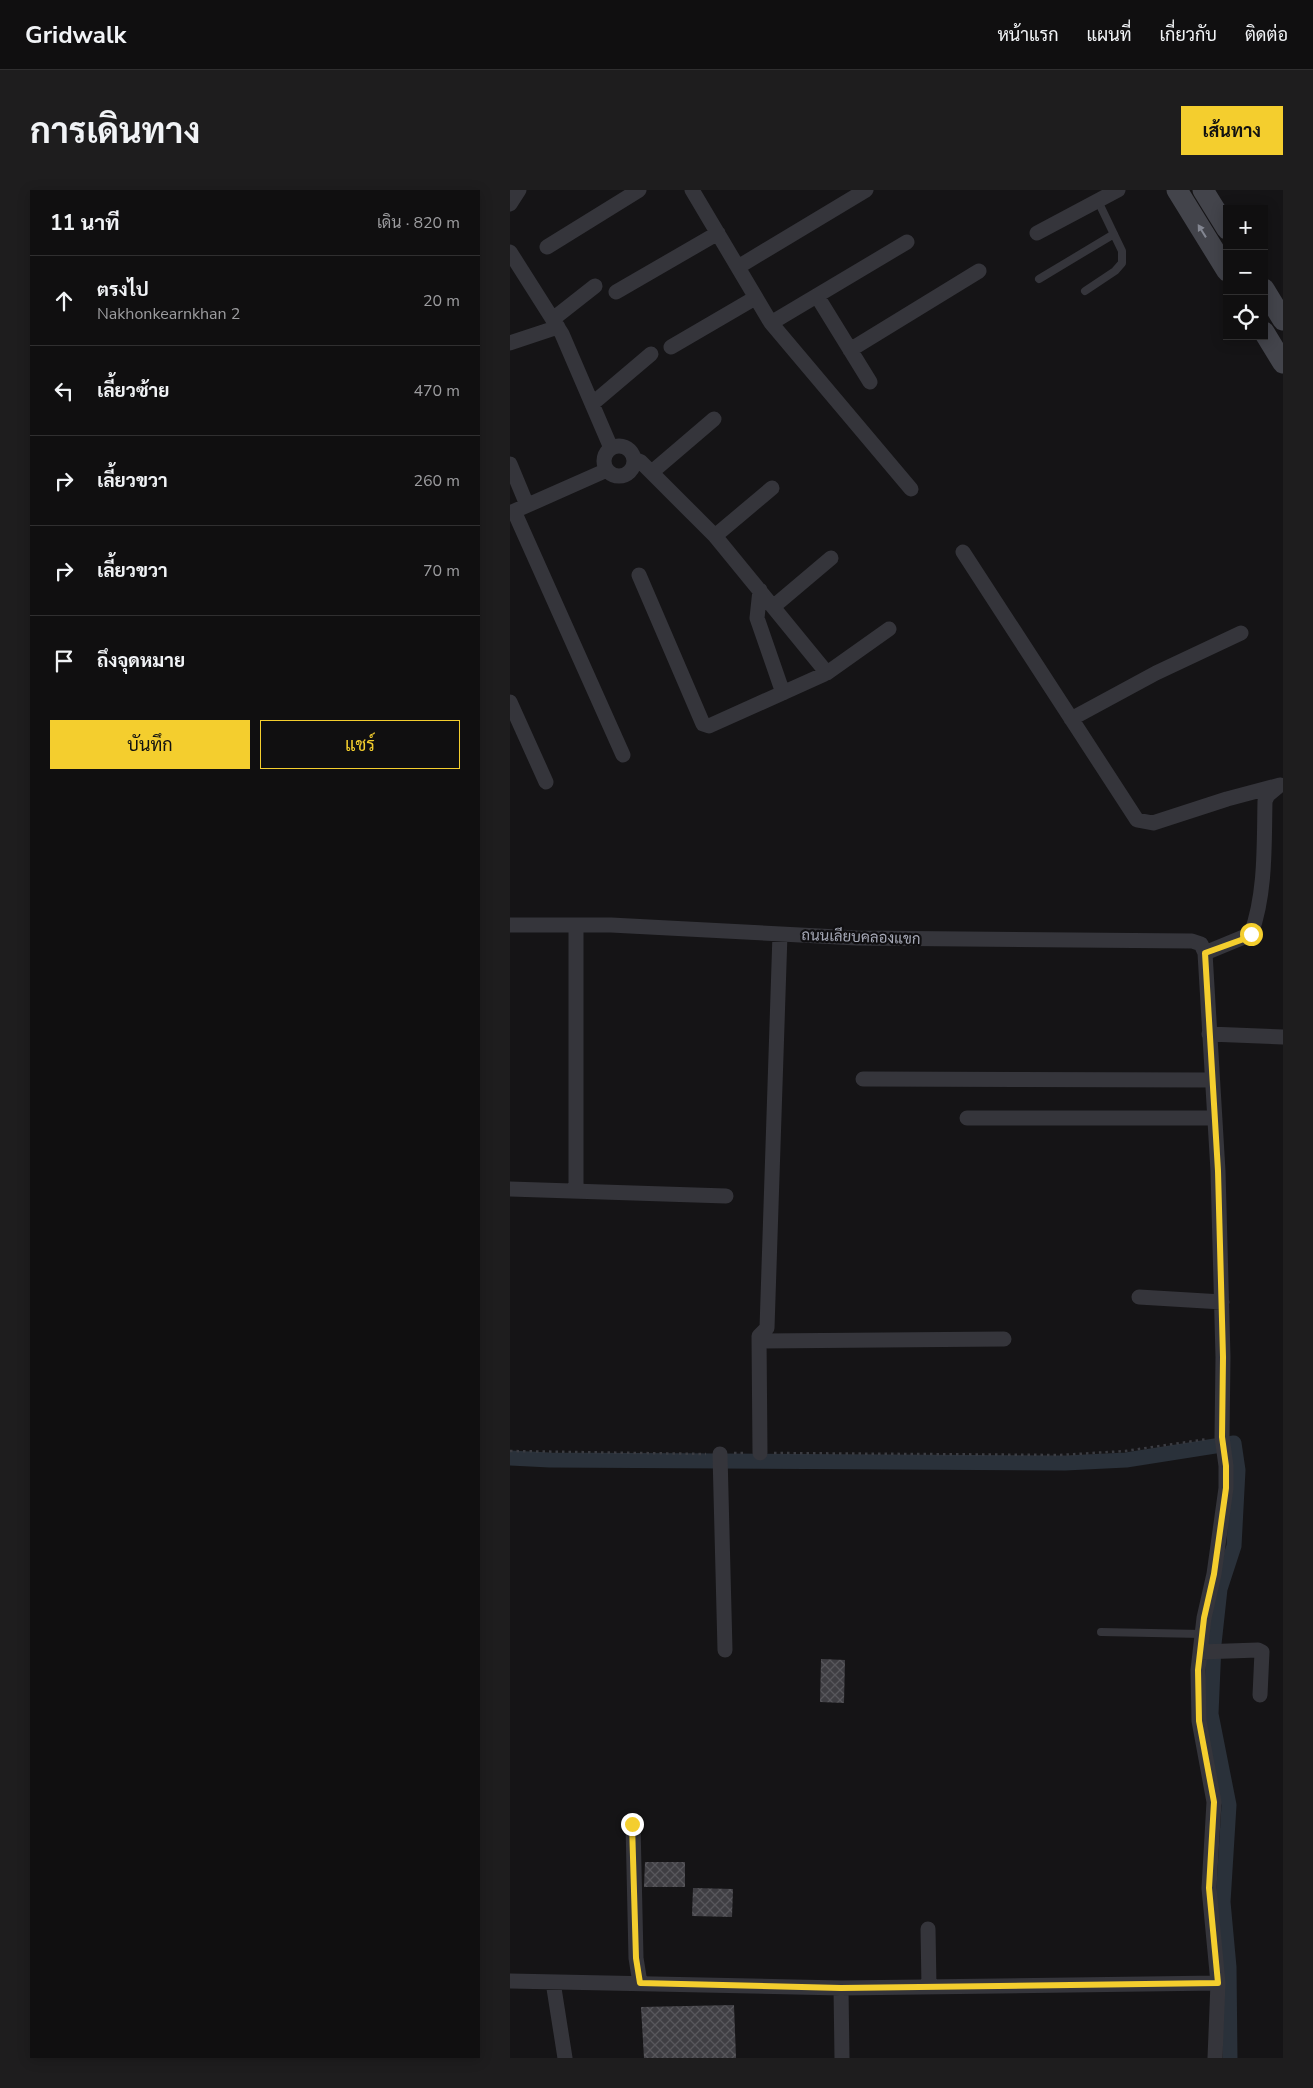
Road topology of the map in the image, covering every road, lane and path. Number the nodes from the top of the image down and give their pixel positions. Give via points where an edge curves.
1 (519, 190) edge
2 (639, 190) edge
3 (866, 190) edge
4 (1118, 190) edge
5 (1176, 190) edge
6 (1203, 190) edge
7 (699, 192) edge
8 (1098, 201) junction
9 (510, 204) edge
10 (1223, 222) edge
11 (718, 233) junction
12 (1037, 233) dead end
13 (1114, 234) junction
14 (908, 242) dead end
15 (547, 247) dead end
16 (510, 252) edge
17 (1223, 266) edge
18 (738, 267) junction
19 (979, 271) dead end
20 (1039, 279) dead end
21 (595, 286) dead end
22 (1085, 291) dead end
23 (616, 292) dead end
24 (1268, 295) edge
25 (817, 296) junction
26 (755, 298) junction
27 (1283, 320) edge
28 (555, 323) junction
29 (771, 323) junction
30 (1268, 339) edge
31 (510, 343) edge
32 (671, 347) dead end
33 (850, 350) junction
34 (651, 354) dead end
35 (1283, 363) edge
36 (870, 382) dead end
37 (592, 404) junction
38 (714, 419) dead end
39 (610, 448) junction
40 (634, 459) junction
41 (510, 464) edge
42 (607, 470) junction
43 (652, 472) junction
44 (772, 488) dead end
45 (911, 489) dead end
46 (517, 510) edge
47 (715, 536) junction
48 (964, 552) dead end
49 (832, 558) dead end
50 (639, 576) dead end
51 (760, 590) junction
52 (773, 607) junction
53 (889, 628) dead end
54 (1241, 633) dead end
55 (827, 673) junction
56 (783, 693) junction
57 (510, 702) edge
58 (1071, 719) junction
59 (623, 754) dead end
60 (546, 782) dead end
61 (1282, 784) edge
62 (510, 925) edge
63 (576, 925) junction
64 (780, 934) junction
65 (1205, 953) junction
66 (1209, 1034) junction
67 (1283, 1037) edge
68 (862, 1079) dead end
69 (1212, 1080) junction
70 (967, 1118) dead end
71 (1215, 1118) junction
72 (510, 1189) edge
73 (576, 1191) junction
74 (726, 1196) dead end
75 (1139, 1297) dead end
76 (1222, 1302) junction
77 (1004, 1339) dead end
78 (759, 1340) junction
79 (1222, 1437) junction
80 (510, 1451) edge
81 (760, 1453) junction
82 (720, 1460) junction
83 (1101, 1632) dead end
84 (1202, 1634) junction
85 (725, 1650) dead end
86 (1210, 1652) junction
87 (1260, 1695) dead end
88 (632, 1824) dead end
89 (928, 1929) dead end
90 (510, 1981) edge
91 (553, 1982) junction
92 (640, 1983) junction
93 (1218, 1983) junction
94 (930, 1987) junction
95 (841, 1988) junction
96 (565, 2058) edge
97 (842, 2058) edge
98 (1215, 2058) edge

1 - 9 street
2 - 15 street
3 - 18 street
4 - 8 street
17 -> 5 main road
6 - 10 main road
7 - 11 street
8 - 12 street
8 - 13 lane
11 - 18 street
11 - 23 street
13 - 20 lane
13 - 22 lane via 1122,251 1122,263
14 - 25 street
16 - 28 street
18 - 26 street
19 - 33 street
21 - 28 street
24 - 27 main road
25 - 29 street
25 - 33 street
26 - 29 street
26 - 32 street
28 - 31 street
28 - 37 street
29 - 45 street
30 - 35 main road
33 - 36 street
34 - 37 street
37 - 39 street
38 - 43 street
39 - 40 street via 626,447
39 - 42 street via 605,456
40 - 42 street via 632,469 624,475 614,475
40 - 43 street
41 - 46 street
42 - 46 street
43 - 47 street
44 - 47 street
46 - 59 street
47 - 51 street
48 - 58 street
49 - 52 street
50 - 56 street via 703,724 716,725
51 - 52 street
51 - 56 street via 757,618
52 - 55 street
53 - 55 street
54 - 58 street
55 - 56 street
57 - 60 street
58 - 61 street via 1138,820 1153,823
61 - 65 street via 1265,801 1260,893 1251,934
62 - 63 street, ถนนเลียบคลองแขก
63 - 64 street, ถนนเลียบคลองแขก
63 - 73 street
64 - 65 street, ถนนเลียบคลองแขก via 867,938 1192,941 1201,944
64 - 78 street via 767,1328
65 - 66 street
66 - 67 street
66 - 69 street
68 - 69 street
69 - 71 street
70 - 71 street
71 - 76 street
72 - 73 street
73 - 74 street
75 - 76 street
76 - 79 street
77 - 78 street
78 - 81 street
79 - 81 path via 1125,1451 1060,1455
79 - 84 street via 1226,1488
80 - 82 path
81 - 82 path
82 - 85 street
83 - 84 lane
84 - 86 street
86 - 87 street via 1262,1652
86 - 93 street via 1199,1721 1214,1802 1209,1888
88 - 92 street via 636,1958
89 - 94 street
90 - 91 street
91 - 92 street
91 - 96 street
92 - 95 street
93 - 94 street
93 - 98 street
94 - 95 street
95 - 97 street

